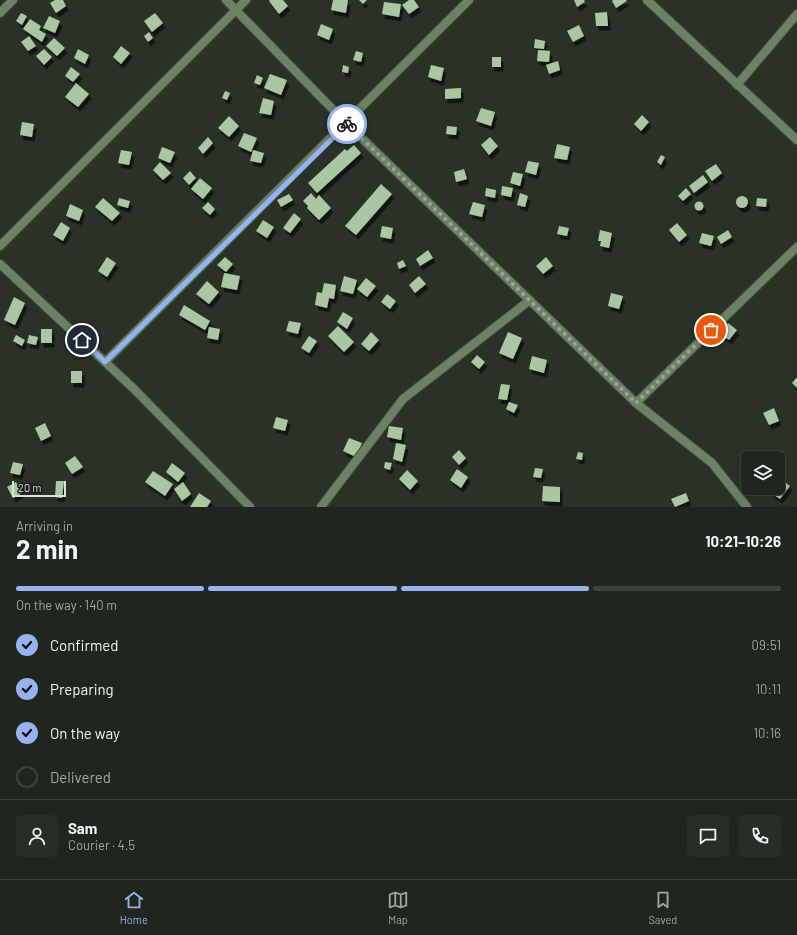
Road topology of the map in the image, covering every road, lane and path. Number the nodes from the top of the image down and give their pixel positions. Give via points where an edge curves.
1 (13, 0) edge
2 (226, 0) edge
3 (246, 0) edge
4 (469, 0) edge
5 (647, 0) edge
6 (236, 10) junction
7 (0, 13) edge
8 (797, 14) edge
9 (737, 85) junction
10 (346, 123) junction
11 (797, 140) edge
12 (0, 246) edge
13 (797, 247) edge
14 (0, 264) edge
15 (530, 300) junction
16 (105, 362) junction
17 (636, 403) junction
18 (250, 507) edge
19 (321, 507) edge
20 (748, 507) edge

1 - 7 street
2 - 6 street
3 - 6 street
4 - 10 street
5 - 9 street
6 - 10 street
6 - 12 street
8 - 9 street
9 - 11 street
10 - 15 street
10 - 16 street
13 - 17 street
14 - 16 street
15 - 17 street
15 - 19 street via 403,399
16 - 18 street
17 - 20 street via 712,463

